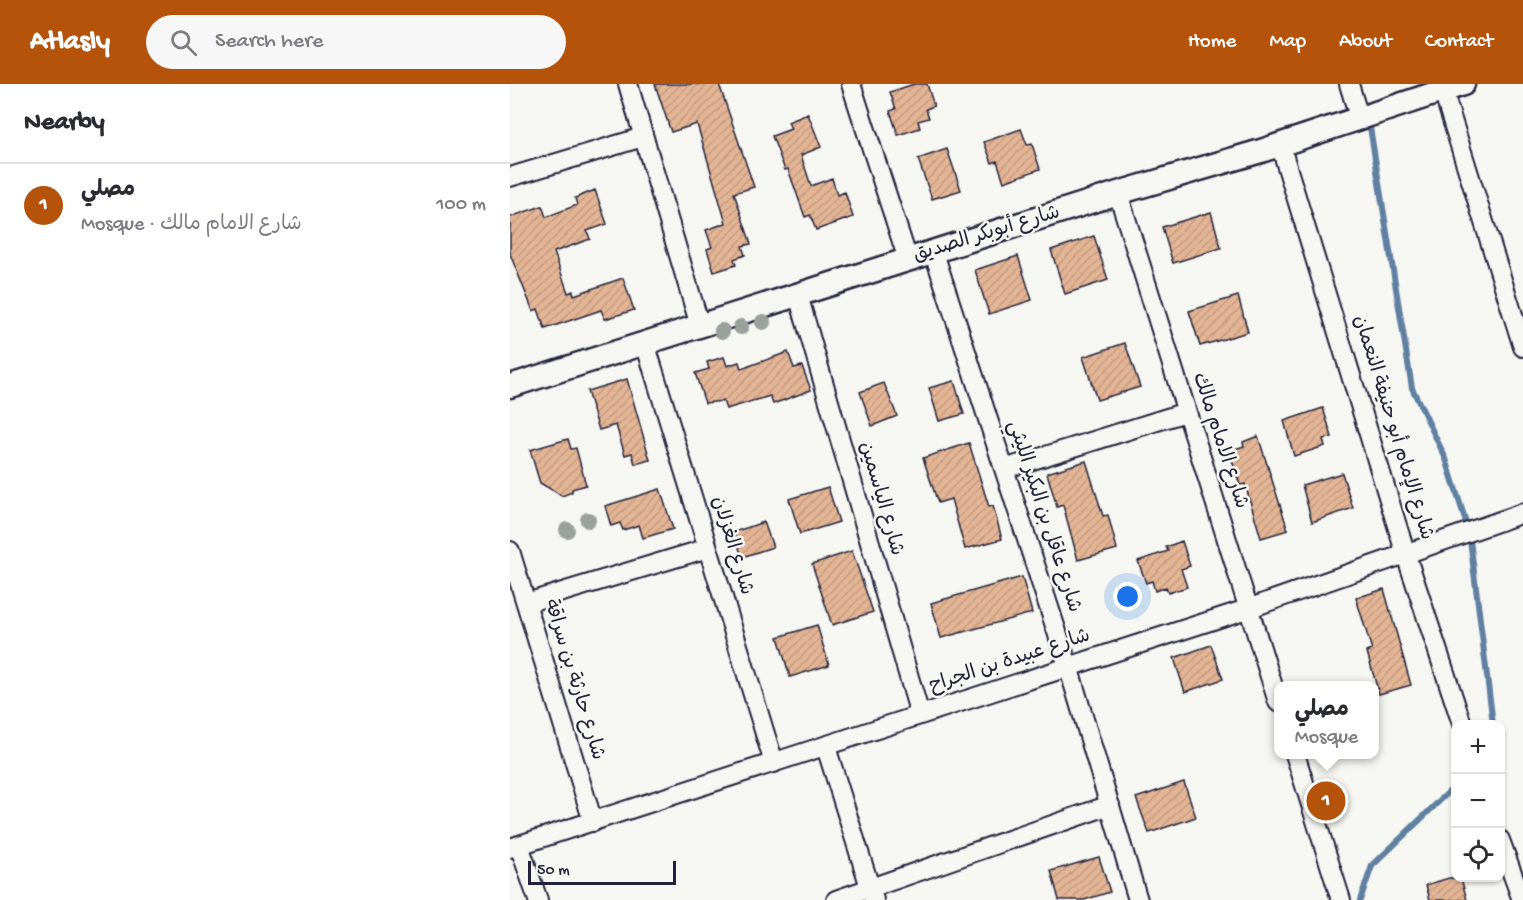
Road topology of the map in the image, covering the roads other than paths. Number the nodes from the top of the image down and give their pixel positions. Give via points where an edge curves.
1 (628, 84) edge
2 (851, 84) edge
3 (1349, 84) edge
4 (1453, 87) edge
5 (1359, 117) junction
6 (643, 137) junction
7 (1280, 144) junction
8 (510, 177) edge
9 (1118, 194) junction
10 (934, 253) junction
11 (908, 260) junction
12 (798, 295) junction
13 (700, 326) junction
14 (645, 343) junction
15 (1523, 346) edge
16 (510, 386) edge
17 (1186, 412) junction
18 (1004, 469) junction
19 (1523, 513) edge
20 (708, 548) junction
21 (510, 551) edge
22 (1406, 555) junction
23 (526, 603) junction
24 (1250, 608) junction
25 (1068, 667) junction
26 (1274, 689) edge
27 (920, 715) junction
28 (1461, 720) edge
29 (826, 747) junction
30 (1297, 759) edge
31 (774, 762) junction
32 (1110, 805) junction
33 (593, 822) junction
34 (515, 847) edge
35 (1505, 854) edge
36 (872, 894) edge
37 (538, 900) edge
38 (836, 900) edge
39 (1138, 900) edge
40 (1341, 900) edge
41 (1522, 900) edge

1 - 6 street
2 - 11 street
3 - 5 street
4 - 5 street, شارع أبوبكر الصديق
4 - 15 street
5 - 7 street, شارع أبوبكر الصديق
6 - 8 street
6 - 13 street
7 - 9 street, شارع أبوبكر الصديق
7 - 22 street, شارع الإمام أبو حنيفة النعمان
9 - 10 street, شارع أبوبكر الصديق
9 - 17 street, شارع الامام مالك
10 - 11 street, شارع أبوبكر الصديق
10 - 18 street, شارع عاقل بن البكير الليثي
11 - 12 street, شارع أبوبكر الصديق
12 - 13 street, شارع أبوبكر الصديق
12 - 27 street, شارع الياسمين
13 - 14 street, شارع أبوبكر الصديق
14 - 16 street, شارع أبوبكر الصديق
14 - 20 street, شارع الغزلان
17 - 18 street
17 - 24 street, شارع الامام مالك
18 - 25 street, شارع عاقل بن البكير الليثي
19 - 22 street, شارع عبيدة بن الجراح
20 - 23 street
20 - 31 street, شارع الغزلان
21 - 23 street, شارع حارثة بن سراقة
22 - 24 street, شارع عبيدة بن الجراح
22 - 28 street, شارع الإمام أبو حنيفة النعمان
23 - 33 street, شارع حارثة بن سراقة
24 - 25 street, شارع عبيدة بن الجراح
24 - 26 street, شارع الامام مالك
25 - 27 street, شارع عبيدة بن الجراح
25 - 32 street, شارع عاقل بن البكير الليثي
27 - 29 street, شارع عبيدة بن الجراح
29 - 31 street, شارع عبيدة بن الجراح
29 - 36 street
30 - 40 street
31 - 33 street, شارع عبيدة بن الجراح
32 - 36 street
32 - 39 street, شارع عاقل بن البكير الليثي
33 - 34 street, شارع عبيدة بن الجراح
34 - 37 street
35 - 41 street
36 - 38 street

